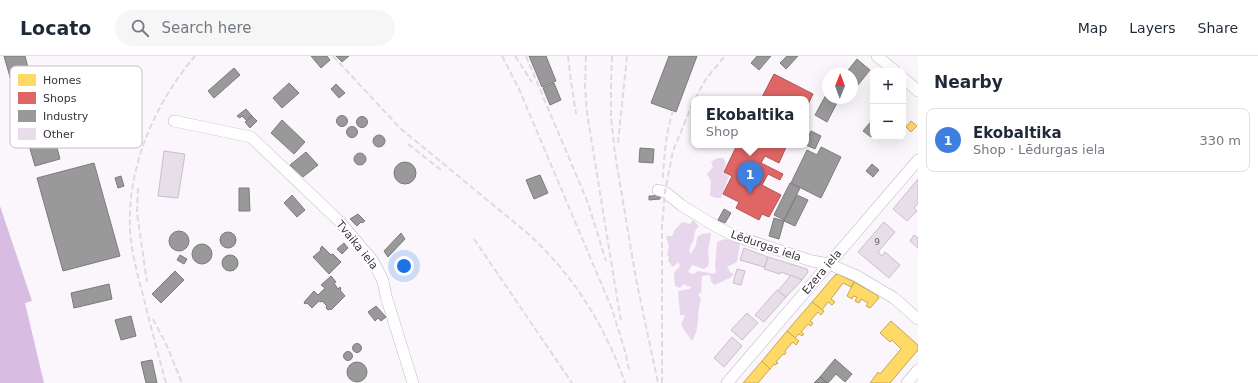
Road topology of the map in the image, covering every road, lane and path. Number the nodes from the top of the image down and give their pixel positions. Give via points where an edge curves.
1 (878, 56) edge
2 (892, 68) edge
3 (906, 81) edge
4 (918, 91) edge
5 (174, 121) dead end
6 (918, 160) edge
7 (658, 190) dead end
8 (829, 264) junction
9 (918, 319) edge
10 (918, 370) edge
11 (413, 383) edge
12 (727, 383) edge
13 (907, 383) edge

1 - 2 street
3 - 4 street
5 - 11 street, Tvaika iela via 251,137 340,222 373,261 383,281
6 - 8 street, Ezera iela
7 - 8 street, Lēdurgas iela via 665,192 715,226 736,236 812,261
8 - 9 street, Lēdurgas iela via 857,276 889,295
8 - 12 street, Ezera iela
10 - 13 street

